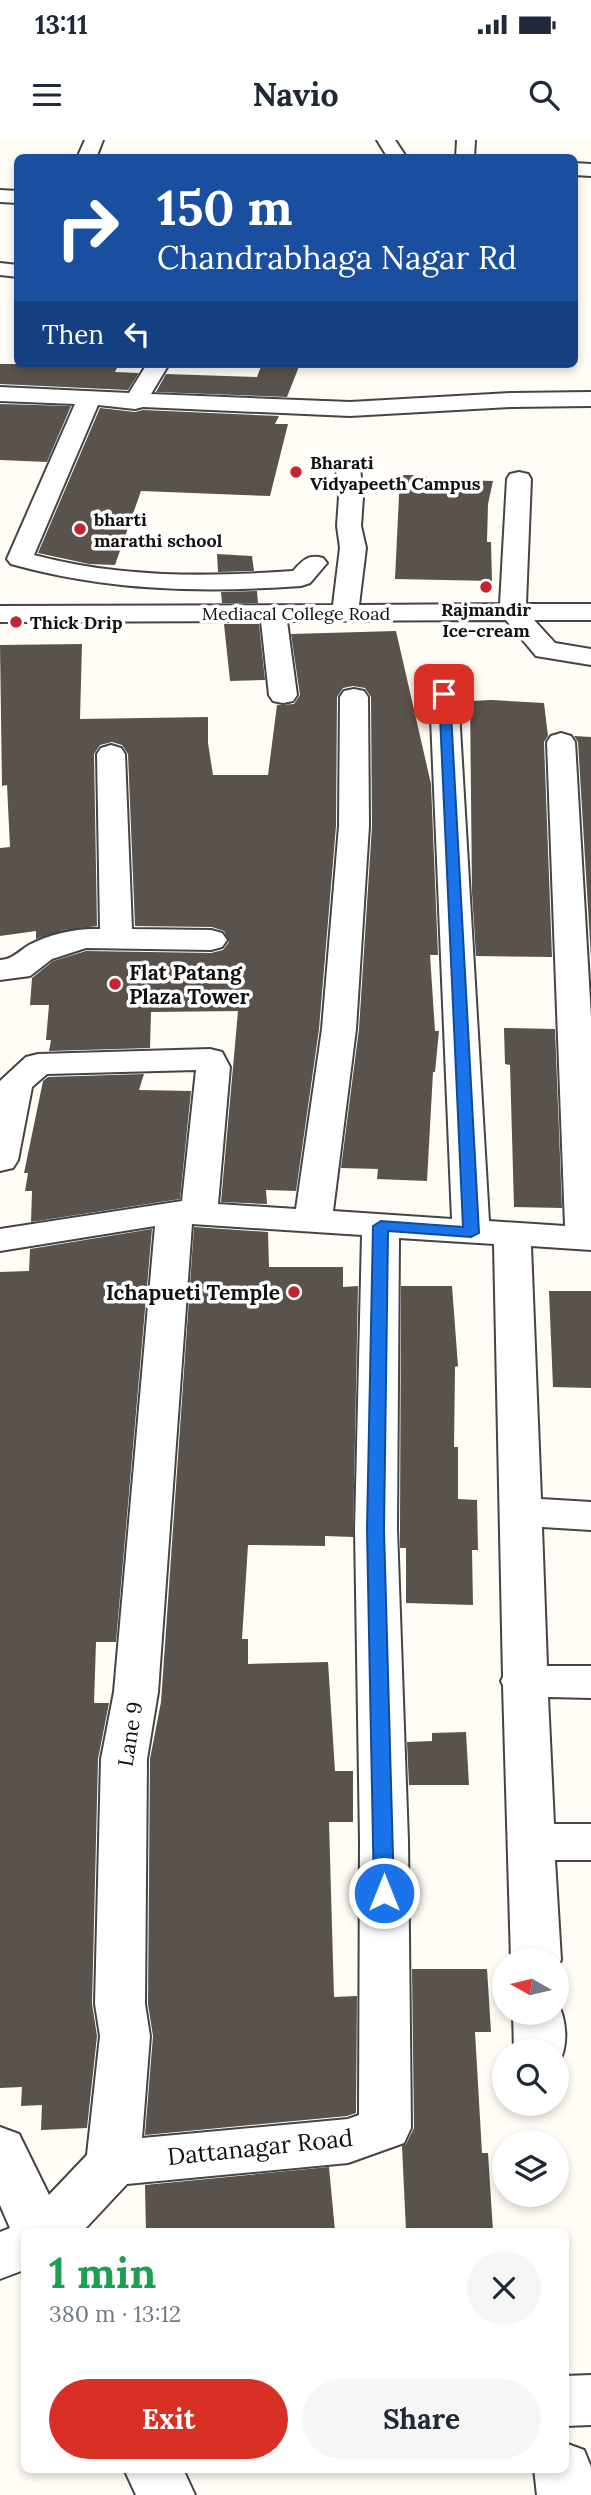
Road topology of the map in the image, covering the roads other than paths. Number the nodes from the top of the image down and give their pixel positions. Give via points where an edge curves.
1 (156, 368) edge
2 (0, 394) edge
3 (89, 399) junction
4 (591, 399) edge
5 (135, 402) junction
6 (348, 468) dead end
7 (519, 478) dead end
8 (314, 562) dead end
9 (10, 567) edge
10 (152, 582) junction
11 (513, 612) junction
12 (591, 612) edge
13 (273, 613) junction
14 (345, 613) junction
15 (0, 614) edge
16 (143, 614) junction
17 (591, 657) edge
18 (444, 694) dead end
19 (283, 695) dead end
20 (354, 697) dead end
21 (561, 742) dead end
22 (111, 754) dead end
23 (116, 939) junction
24 (211, 940) dead end
25 (0, 970) edge
26 (0, 1160) edge
27 (187, 1213) junction
28 (313, 1222) junction
29 (381, 1226) junction
30 (471, 1233) junction
31 (512, 1234) junction
32 (587, 1239) edge
33 (0, 1240) edge
34 (523, 1512) junction
35 (591, 1516) edge
36 (523, 1681) junction
37 (591, 1682) edge
38 (530, 1842) junction
39 (591, 1842) edge
40 (535, 1948) edge
41 (0, 2149) edge
42 (113, 2163) junction
43 (38, 2228) edge
44 (53, 2228) edge
45 (21, 2247) edge
46 (0, 2256) edge
47 (591, 2400) edge
48 (569, 2401) edge
49 (155, 2473) edge
50 (563, 2473) edge
51 (166, 2495) edge
52 (566, 2495) edge

1 - 5 street
2 - 3 street
3 - 5 street
3 - 9 street
4 - 5 street via 350,410
6 - 14 street via 353,548
7 - 11 street
8 - 10 street via 301,578
9 - 10 street
10 - 16 street
11 - 12 street, Mediacal College Road
11 - 14 street, Mediacal College Road
11 - 17 street via 546,650
13 - 14 street, Mediacal College Road
13 - 16 street, Mediacal College Road
13 - 19 street
15 - 16 street, Mediacal College Road
18 - 30 street
20 - 28 street via 354,826 339,1029
21 - 32 street via 578,1160
22 - 23 street
23 - 24 street
23 - 25 street via 67,941 29,958 18,969
26 - 27 street, Lane 9 via 15,1084 38,1064 212,1063
27 - 28 street
27 - 33 street
27 - 42 street, Lane 9 via 136,1692 124,1759 120,2004 125,2036
28 - 29 street
29 - 30 street
29 - 42 street, Dattanagar Road via 376,1529 385,2128 348,2141
30 - 31 street
31 - 32 street
31 - 34 street
34 - 35 street
34 - 36 street
36 - 37 street
36 - 38 street
38 - 39 street
38 - 40 street
41 - 43 street
42 - 44 street
45 - 46 street
47 - 48 street
49 - 51 street
50 - 52 street

